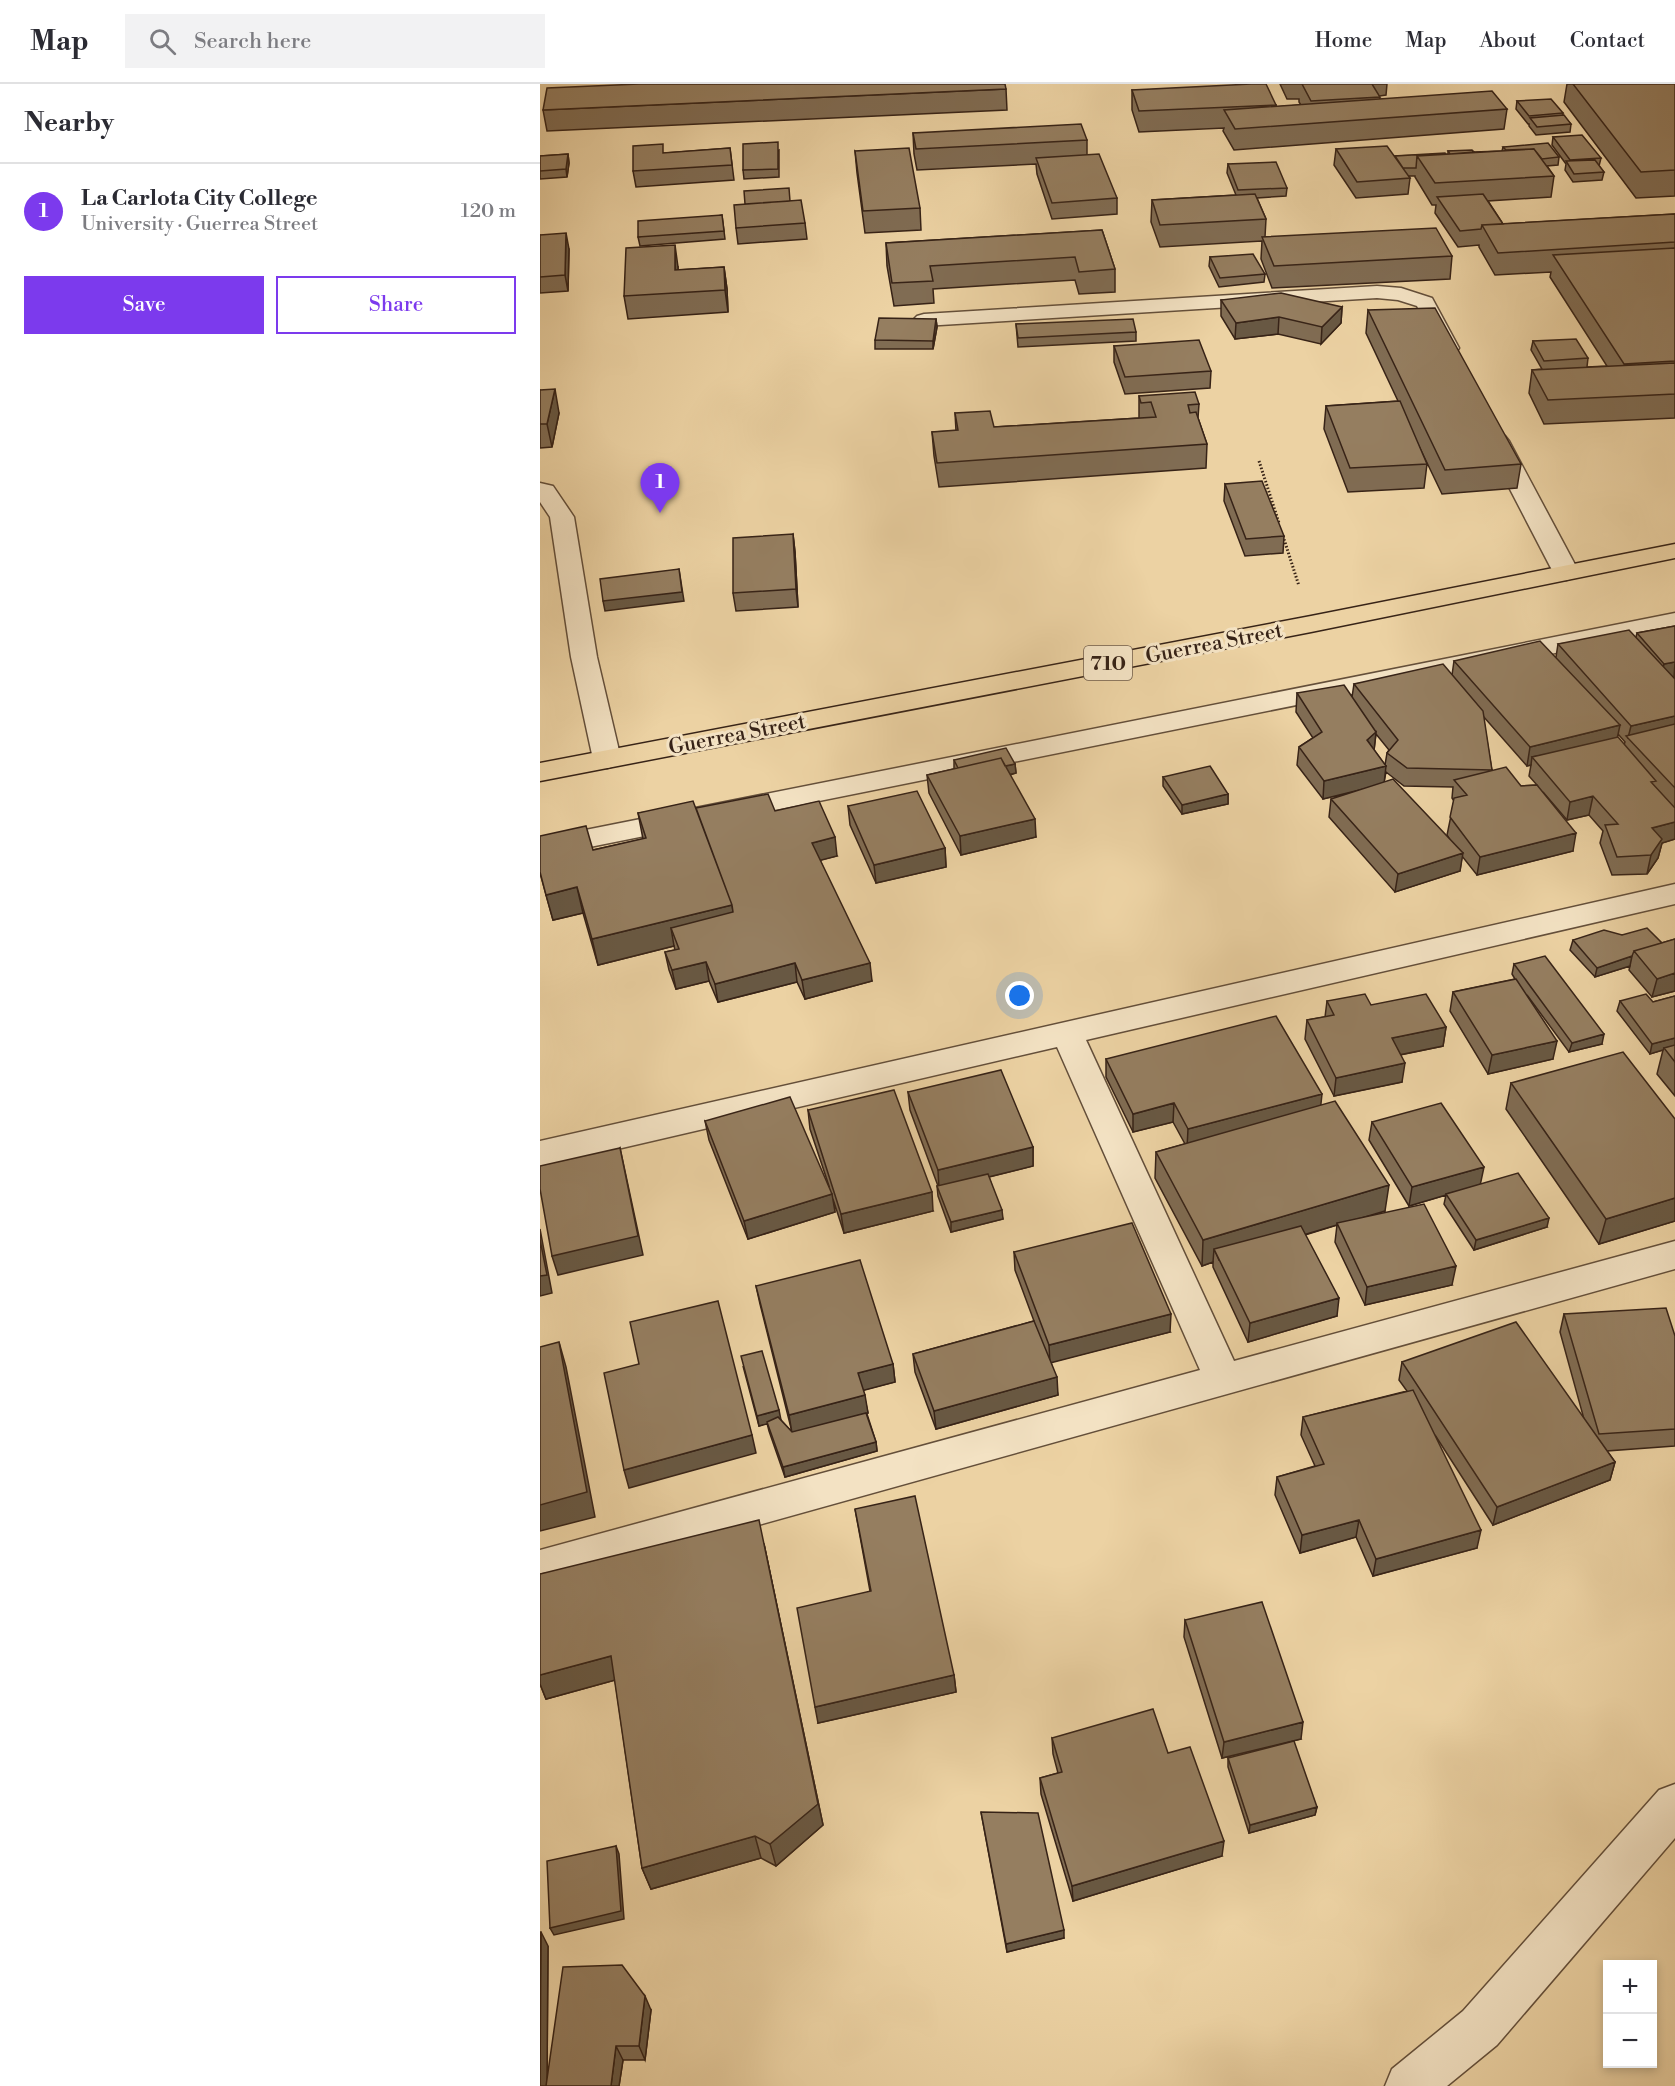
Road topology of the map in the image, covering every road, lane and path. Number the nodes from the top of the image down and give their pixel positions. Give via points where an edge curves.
1 (924, 320) edge
2 (1458, 369) edge
3 (1485, 419) edge
4 (1259, 461) dead end
5 (540, 490) edge
6 (1675, 551) edge
7 (1566, 572) junction
8 (1675, 621) edge
9 (1311, 624) junction
10 (607, 759) junction
11 (540, 772) edge
12 (540, 848) edge
13 (1675, 894) edge
14 (1067, 1034) junction
15 (540, 1154) edge
16 (1675, 1255) edge
17 (1223, 1379) junction
18 (540, 1568) edge
19 (1675, 1805) edge
20 (1408, 2086) edge

1 - 2 street via 1377,292 1401,294 1425,302
3 - 7 street
4 - 9 path
5 - 10 street via 545,491 562,517 584,657
6 - 7 main road, Guerrea Street / 710
7 - 9 main road, Guerrea Street / 710
8 - 12 street
9 - 10 main road, Guerrea Street / 710
10 - 11 main road, Guerrea Street / 710
13 - 14 street
14 - 15 street
14 - 17 street
16 - 17 street
17 - 18 street
19 - 20 street via 1480,2028

